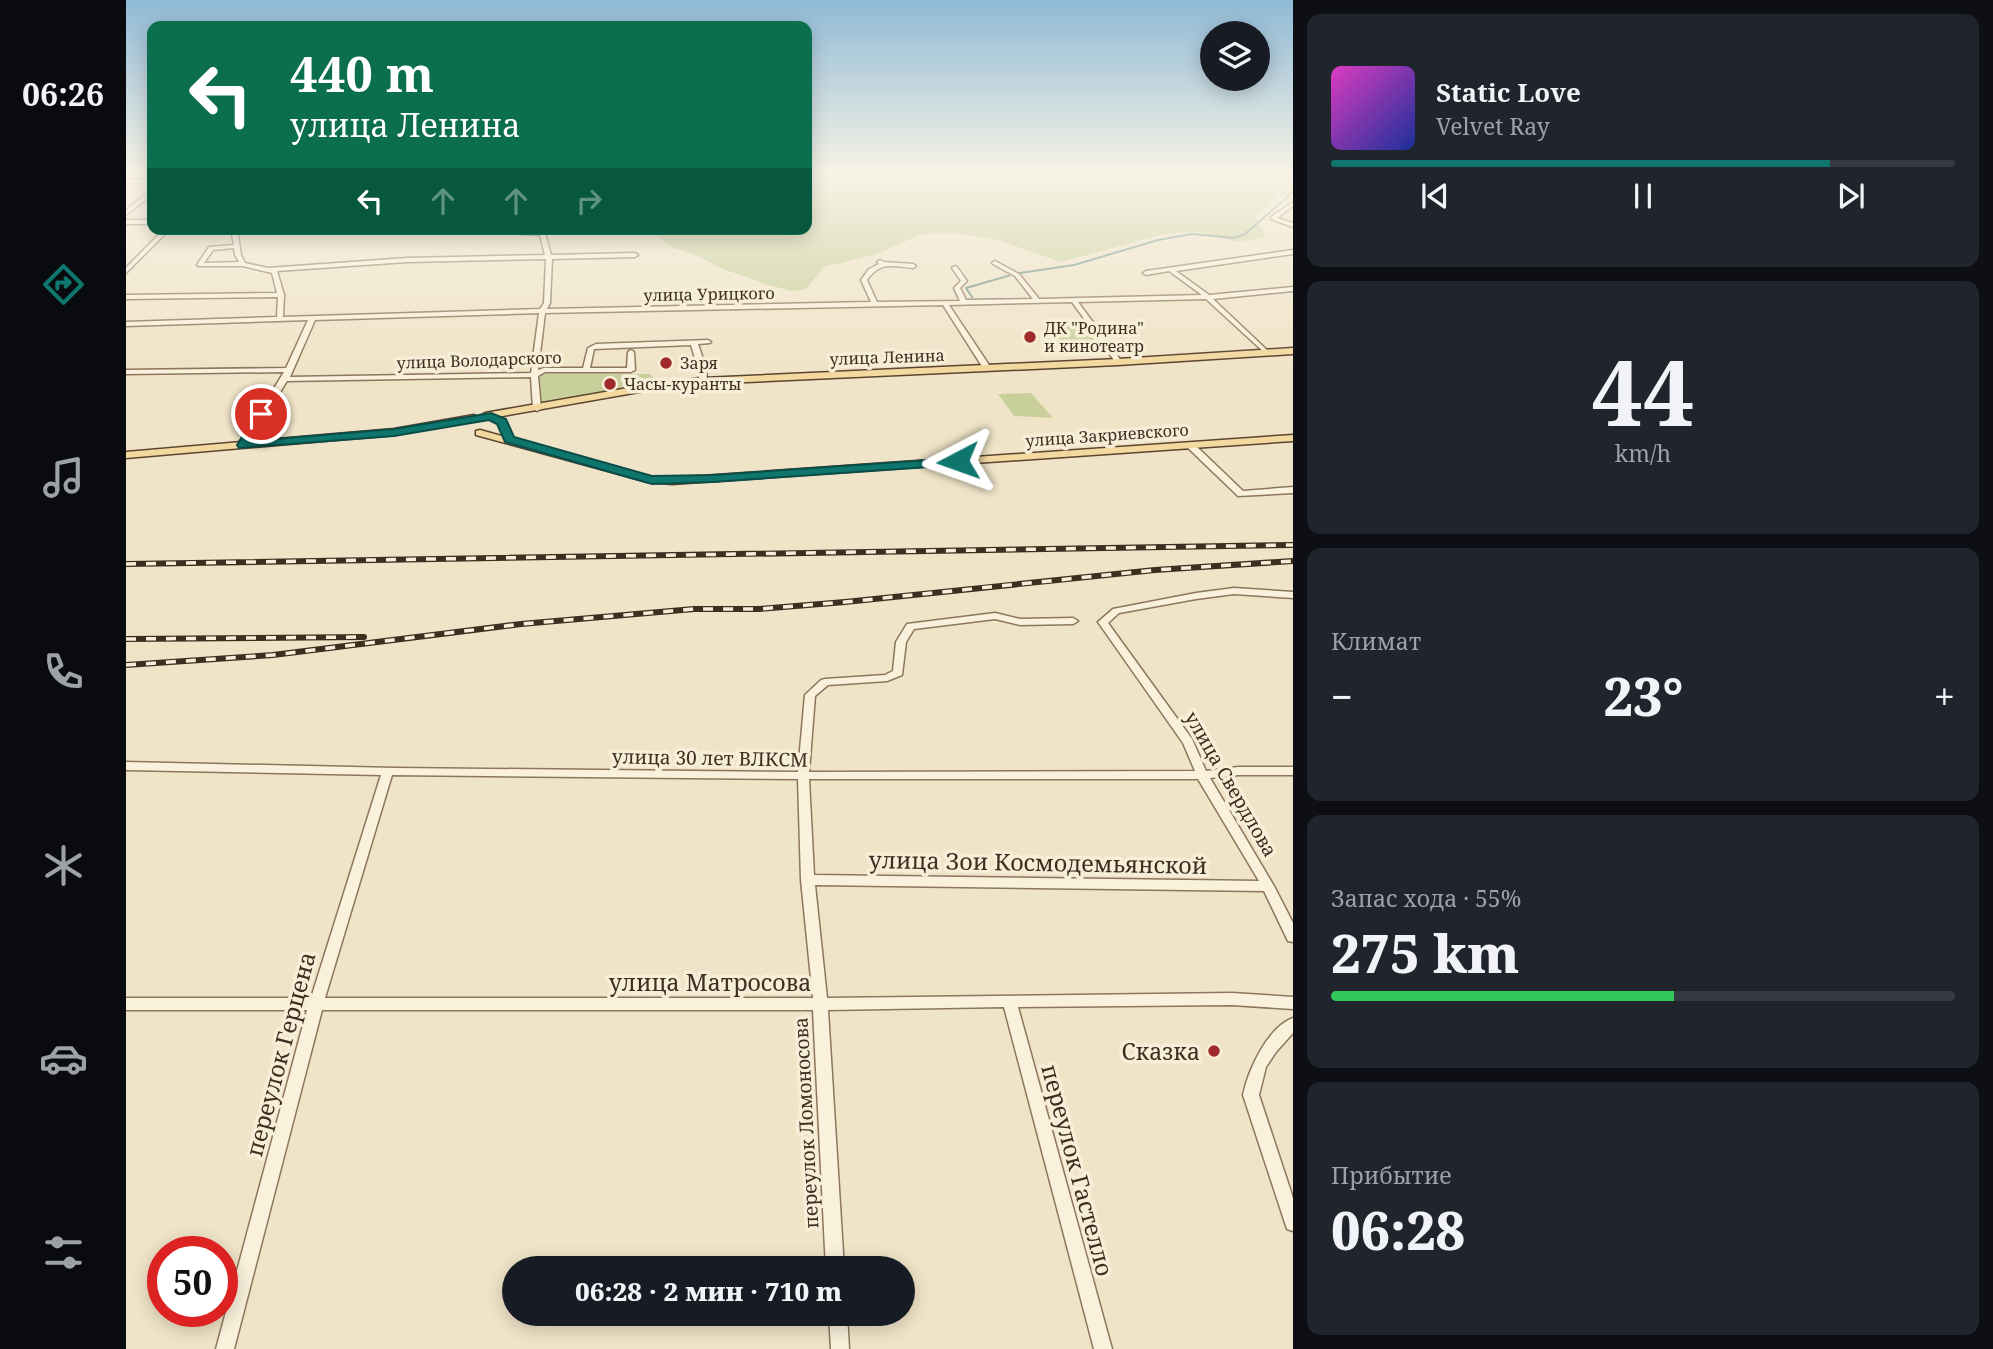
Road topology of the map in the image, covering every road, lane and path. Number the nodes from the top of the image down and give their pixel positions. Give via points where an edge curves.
1 (159, 237) edge
2 (235, 237) edge
3 (545, 237) edge
4 (237, 246) junction
5 (1293, 252) edge
6 (635, 256) dead end
7 (549, 258) junction
8 (995, 263) dead end
9 (243, 264) junction
10 (913, 266) dead end
11 (956, 268) dead end
12 (269, 270) junction
13 (1171, 270) junction
14 (126, 271) edge
15 (1146, 273) dead end
16 (1293, 289) edge
17 (281, 295) junction
18 (126, 297) edge
19 (1205, 297) junction
20 (1073, 299) junction
21 (1037, 300) junction
22 (944, 302) junction
23 (964, 302) junction
24 (876, 304) junction
25 (542, 312) junction
26 (312, 318) junction
27 (280, 319) junction
28 (126, 324) edge
29 (694, 342) junction
30 (708, 342) dead end
31 (1293, 351) edge
32 (631, 352) dead end
33 (1266, 352) junction
34 (1118, 362) junction
35 (987, 368) junction
36 (289, 370) junction
37 (586, 370) junction
38 (126, 372) edge
39 (534, 375) junction
40 (285, 379) junction
41 (703, 381) junction
42 (537, 409) junction
43 (479, 417) junction
44 (501, 426) junction
45 (419, 429) junction
46 (475, 432) junction
47 (1293, 438) edge
48 (509, 439) junction
49 (243, 445) junction
50 (1190, 445) junction
51 (126, 455) edge
52 (1293, 490) edge
53 (1293, 595) edge
54 (1073, 621) dead end
55 (126, 766) edge
56 (1293, 771) edge
57 (387, 773) junction
58 (1202, 775) junction
59 (803, 777) junction
60 (807, 880) junction
61 (1268, 886) junction
62 (1293, 937) edge
63 (1010, 1003) junction
64 (1293, 1003) edge
65 (126, 1004) edge
66 (316, 1004) junction
67 (820, 1004) junction
68 (1293, 1024) edge
69 (1293, 1223) edge
70 (834, 1256) edge
71 (839, 1326) edge
72 (225, 1349) edge
73 (840, 1349) edge
74 (1102, 1349) edge

1 - 14 street
2 - 4 street
3 - 7 street
4 - 9 street
4 - 9 street via 211,248 200,265
5 - 13 street
6 - 7 street
7 - 12 street via 407,260
7 - 25 street via 547,303
8 - 21 street via 1017,275
9 - 12 street
10 - 24 street via 882,263 871,270 864,280
11 - 23 street via 964,281 957,288
12 - 17 street via 275,272
13 - 15 street
13 - 19 street
16 - 19 street, улица Урицкого
17 - 18 street
17 - 27 street
19 - 20 street, улица Урицкого
19 - 33 street
20 - 21 street, улица Урицкого
20 - 34 street
21 - 23 street, улица Урицкого
22 - 23 street, улица Урицкого
22 - 24 street, улица Урицкого
22 - 35 street
24 - 25 street, улица Урицкого
25 - 26 street, улица Урицкого
25 - 39 street
26 - 27 street, улица Урицкого
26 - 36 street
27 - 28 street, улица Урицкого
29 - 30 street
29 - 37 street via 591,348
29 - 41 street
31 - 33 main road, улица Ленина
32 - 37 street, улица Володарского via 631,370
33 - 34 main road, улица Ленина
34 - 35 main road, улица Ленина
35 - 41 main road, улица Ленина
36 - 38 street
36 - 40 street
37 - 39 street, улица Володарского via 544,370
39 - 40 street, улица Володарского
39 - 42 street
40 - 49 street
41 - 42 main road, улица Ленина
42 - 43 main road, улица Ленина
42 - 44 main road via 515,414
43 - 44 main road via 500,419
43 - 45 main road, улица Ленина
43 - 46 main road via 466,423
44 - 46 main road
44 - 48 main road
45 - 46 main road
45 - 49 main road, улица Ленина
46 - 48 main road, улица Закриевского
47 - 50 main road, улица Закриевского
48 - 50 main road, улица Закриевского via 652,480 672,481
49 - 51 main road, улица Ленина
50 - 52 street via 1241,494
53 - 58 street, улица Свердлова via 1234,591 1196,596 1116,611 1104,622 1188,742
54 - 59 street, переулок Ломоносова via 1020,622 995,616 911,626 901,642 898,673 887,678 825,682 810,695
55 - 57 street, улица 30 лет ВЛКСМ
56 - 58 street, улица 30 лет ВЛКСМ
57 - 59 street, улица 30 лет ВЛКСМ
57 - 66 street, переулок Герцена
58 - 59 street, улица 30 лет ВЛКСМ
58 - 61 street, улица Свердлова
59 - 60 street, переулок Ломоносова
60 - 61 street, улица Зои Космодемьянской
60 - 67 street, переулок Ломоносова
61 - 62 street, улица Свердлова
63 - 64 street, улица Матросова via 1232,999
63 - 67 street, улица Матросова
63 - 74 street, переулок Гастелло
65 - 66 street, улица Матросова
66 - 67 street, улица Матросова
66 - 72 street, переулок Герцена
67 - 70 street, переулок Ломоносова
68 - 69 street via 1262,1058 1253,1075 1251,1095
71 - 73 street

